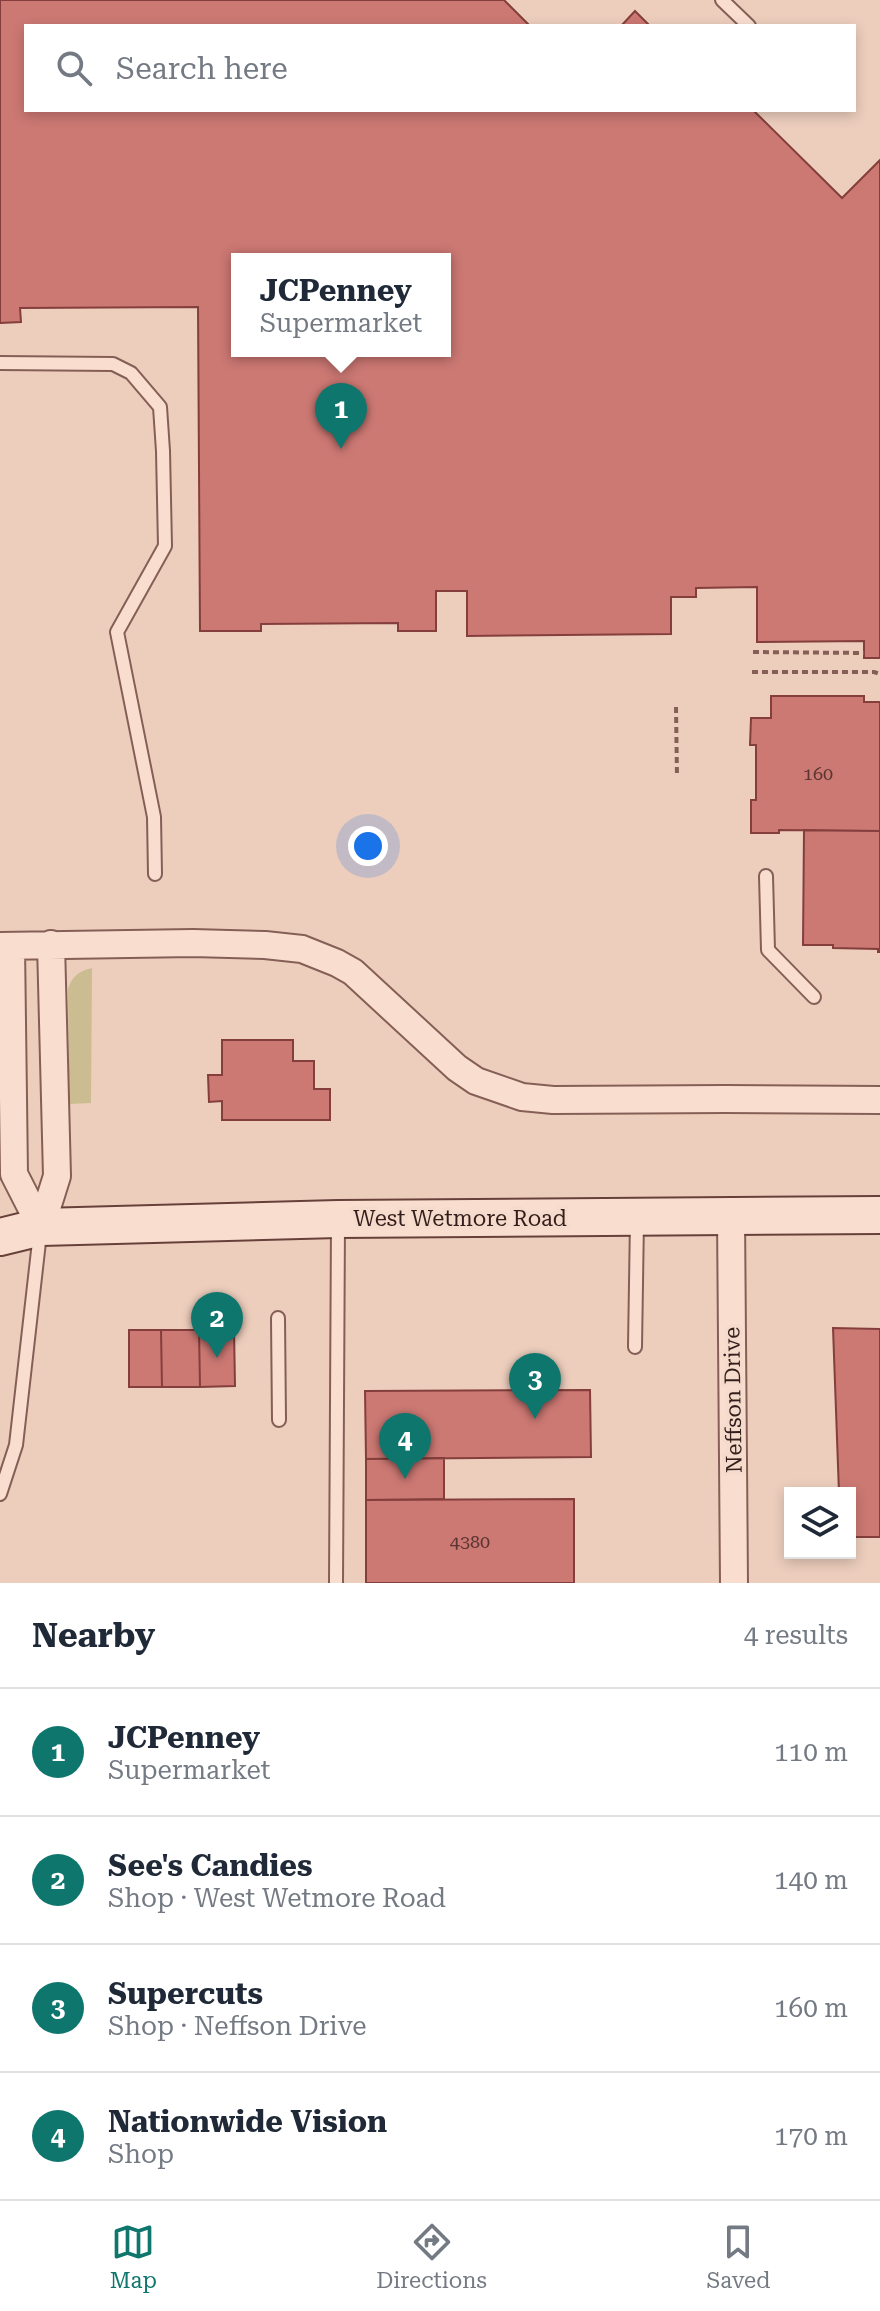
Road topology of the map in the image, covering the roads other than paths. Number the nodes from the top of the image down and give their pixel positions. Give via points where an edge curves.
1 (724, 1) edge
2 (747, 24) edge
3 (0, 363) edge
4 (155, 874) dead end
5 (766, 876) dead end
6 (51, 944) junction
7 (5, 946) edge
8 (814, 997) dead end
9 (880, 1100) edge
10 (0, 1212) edge
11 (880, 1215) edge
12 (731, 1216) junction
13 (637, 1217) junction
14 (338, 1219) junction
15 (41, 1227) junction
16 (0, 1237) edge
17 (278, 1318) dead end
18 (635, 1347) dead end
19 (279, 1420) dead end
20 (0, 1494) edge
21 (336, 1583) edge
22 (734, 1583) edge

1 - 2 lane
3 - 4 lane via 113,364 131,373 160,407 165,546 117,632 154,817
5 - 8 lane via 768,950
6 - 7 street
6 - 9 street via 302,949 345,967 476,1081 522,1097
6 - 15 street via 57,1176
7 - 15 street via 14,1174
10 - 15 main road, West Wetmore Road
11 - 12 main road, West Wetmore Road
12 - 13 main road, West Wetmore Road
12 - 22 street, Neffson Drive
13 - 14 main road, West Wetmore Road
13 - 18 lane
14 - 15 main road, West Wetmore Road
14 - 21 lane
15 - 16 main road, West Wetmore Road
15 - 20 lane via 16,1445
17 - 19 lane

